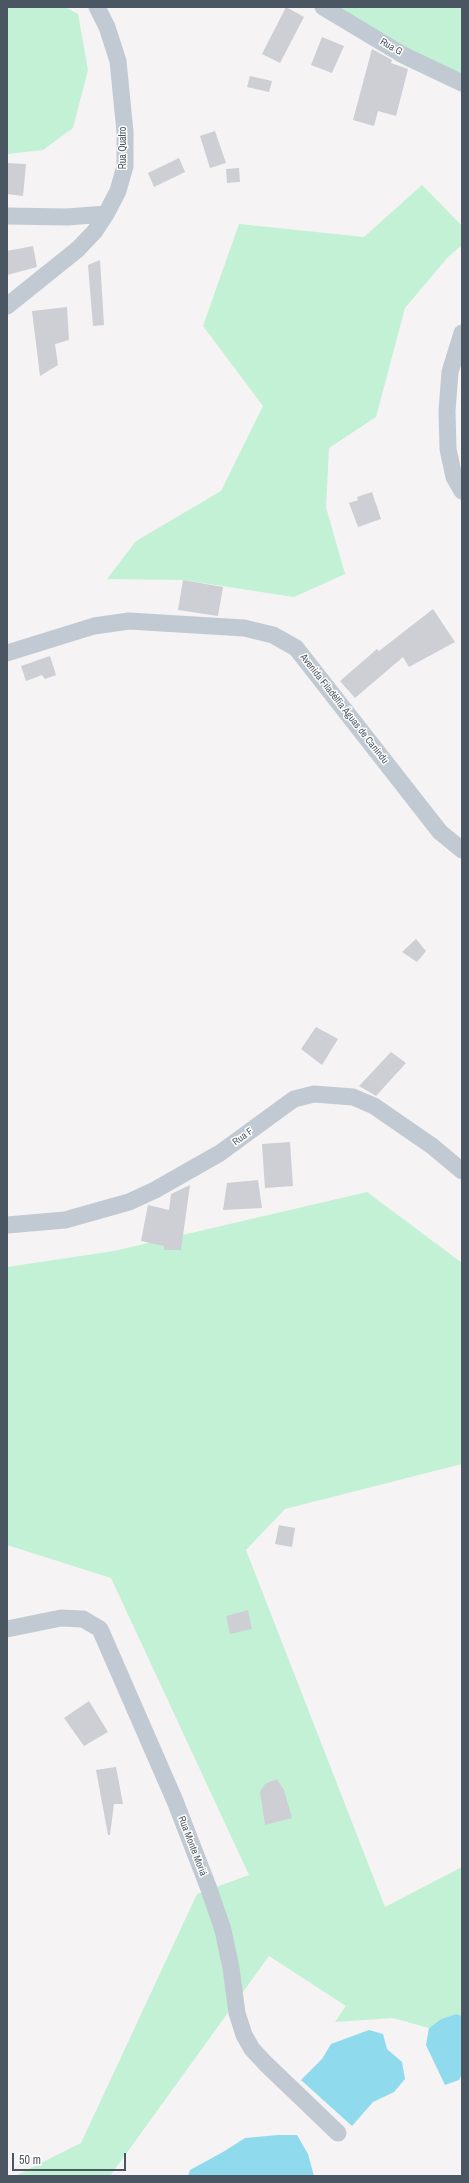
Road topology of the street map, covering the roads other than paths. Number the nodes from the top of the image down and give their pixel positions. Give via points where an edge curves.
1 (97, 7) edge
2 (324, 7) edge
3 (462, 83) edge
4 (106, 214) junction
5 (7, 216) edge
6 (7, 306) edge
7 (462, 333) edge
8 (462, 491) edge
9 (7, 653) edge
10 (462, 850) edge
11 (462, 1171) edge
12 (7, 1225) edge
13 (7, 1628) edge
14 (338, 2133) dead end

1 - 4 street, Rua Quatro via 108,27 118,61 124,132 125,166 118,191
2 - 3 street, Rua G via 403,55
4 - 5 street via 67,217
4 - 6 street, Rua Quatro via 78,249
7 - 8 street via 450,372 447,411 448,449 454,476
9 - 10 street, Avenida Filadélfia Águas de Canindu via 94,626 129,621 244,628 273,635 296,648 440,832
11 - 12 street, Rua F via 408,1128 374,1106 353,1097 314,1094 294,1099 220,1153 162,1187 129,1202 65,1220
13 - 14 street, Rua Monte Moriá via 61,1618 83,1619 100,1629 175,1802 209,1888 223,1930 244,2035 252,2049 266,2064

